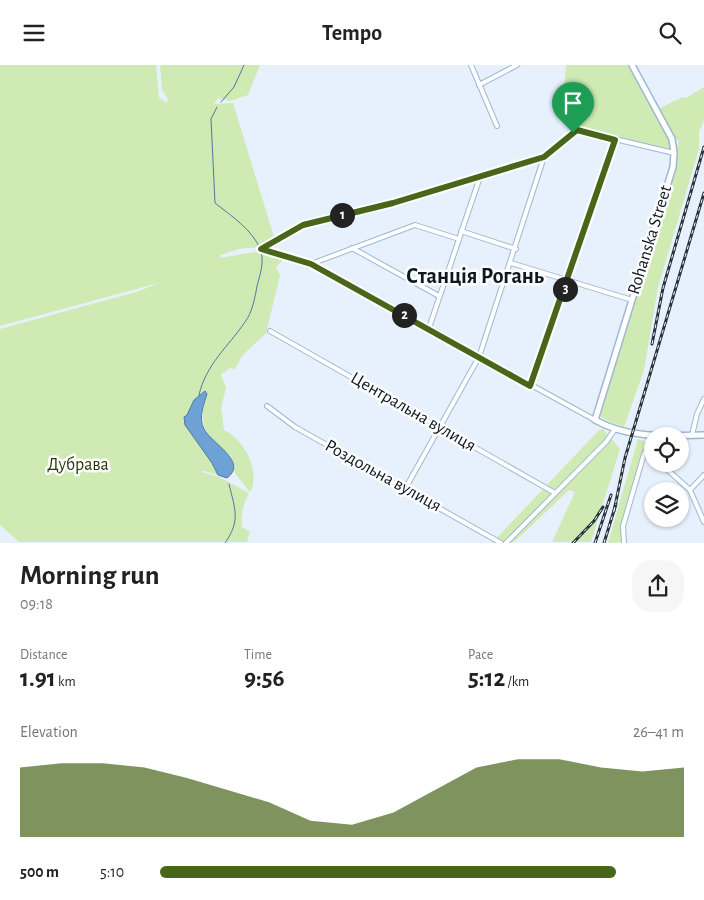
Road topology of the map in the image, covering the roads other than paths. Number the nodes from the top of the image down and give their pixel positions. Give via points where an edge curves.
1 (471, 65) edge
2 (517, 65) edge
3 (632, 65) edge
4 (478, 85) junction
5 (497, 126) dead end
6 (615, 140) junction
7 (674, 153) junction
8 (544, 157) junction
9 (480, 177) junction
10 (461, 231) junction
11 (459, 239) junction
12 (352, 248) junction
13 (516, 249) junction
14 (511, 263) junction
15 (311, 264) junction
16 (568, 280) junction
17 (439, 296) junction
18 (632, 300) junction
19 (429, 328) junction
20 (270, 331) dead end
21 (479, 357) junction
22 (530, 386) junction
23 (704, 399) edge
24 (267, 405) dead end
25 (595, 420) junction
26 (439, 428) junction
27 (615, 429) junction
28 (644, 435) edge
29 (689, 435) edge
30 (692, 435) junction
31 (704, 435) edge
32 (644, 454) edge
33 (670, 472) edge
34 (704, 475) edge
35 (405, 489) junction
36 (690, 490) junction
37 (555, 493) junction
38 (704, 522) edge
39 (501, 543) edge
40 (506, 543) edge
41 (624, 543) edge

1 - 4 street
2 - 4 street
3 - 7 street, Rohanska Street via 672,139
4 - 5 street
6 - 7 street
6 - 8 street via 577,130
6 - 16 street
7 - 18 street, Rohanska Street via 673,167
8 - 9 street
8 - 13 street
9 - 10 street
9 - 15 street via 303,225 261,249
10 - 11 street
10 - 13 street
11 - 12 street via 415,225
11 - 17 street
12 - 15 street
12 - 17 street
13 - 14 street
14 - 16 street
14 - 21 street
15 - 19 street
16 - 18 street
16 - 22 street
17 - 19 street
18 - 25 street, Rohanska Street
19 - 21 street
20 - 26 street, Центральна вулиця
21 - 22 street
21 - 26 street
22 - 25 street
23 - 30 street via 696,414
24 - 35 street, Роздольна вулиця via 295,427
25 - 27 street
26 - 35 street
26 - 37 street, Центральна вулиця
27 - 28 street
27 - 37 street
29 - 30 street
30 - 31 street
32 - 41 street via 623,526
33 - 36 street
34 - 36 street
35 - 39 street, Роздольна вулиця
36 - 38 street
37 - 40 street

